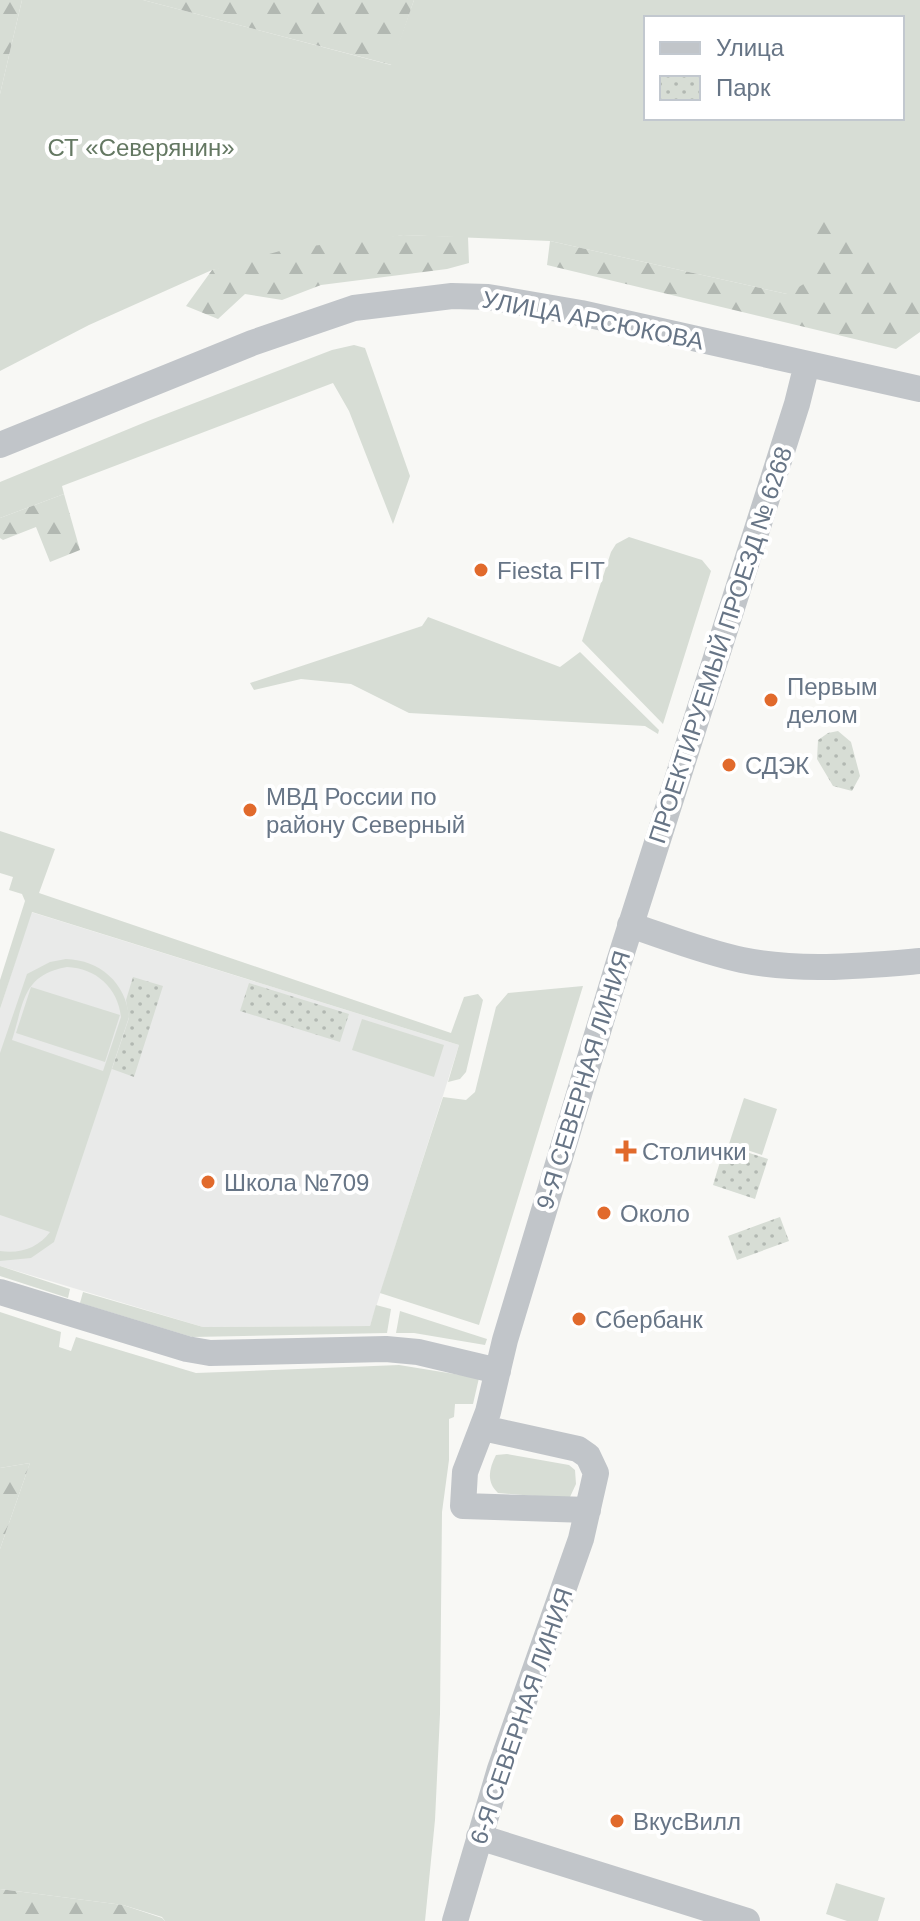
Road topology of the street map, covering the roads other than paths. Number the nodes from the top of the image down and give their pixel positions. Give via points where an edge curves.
1 (807, 364) junction
2 (920, 389) edge
3 (0, 445) edge
4 (630, 925) junction
5 (920, 961) edge
6 (0, 1292) edge
7 (498, 1371) junction
8 (483, 1428) junction
9 (588, 1510) junction
10 (479, 1837) junction
11 (455, 1921) edge
12 (747, 1921) edge

1 - 2 street, УЛИЦА АРСЮКОВА
1 - 3 street, УЛИЦА АРСЮКОВА via 532,303 423,297 354,308 252,343
1 - 4 street, ПРОЕКТИРУЕМЫЙ ПРОЕЗД № 6268
4 - 5 street, 9-Я СЕВЕРНАЯ ЛИНИЯ via 769,964 855,967
4 - 7 street, 9-Я СЕВЕРНАЯ ЛИНИЯ
6 - 7 street via 210,1353 386,1349
7 - 8 street, 9-Я СЕВЕРНАЯ ЛИНИЯ
8 - 9 street, 6-Я СЕВЕРНАЯ ЛИНИЯ via 578,1449 588,1456 596,1478
8 - 9 street via 465,1472 463,1506
9 - 10 street, 6-Я СЕВЕРНАЯ ЛИНИЯ
10 - 11 street, 6-Я СЕВЕРНАЯ ЛИНИЯ
10 - 12 street

